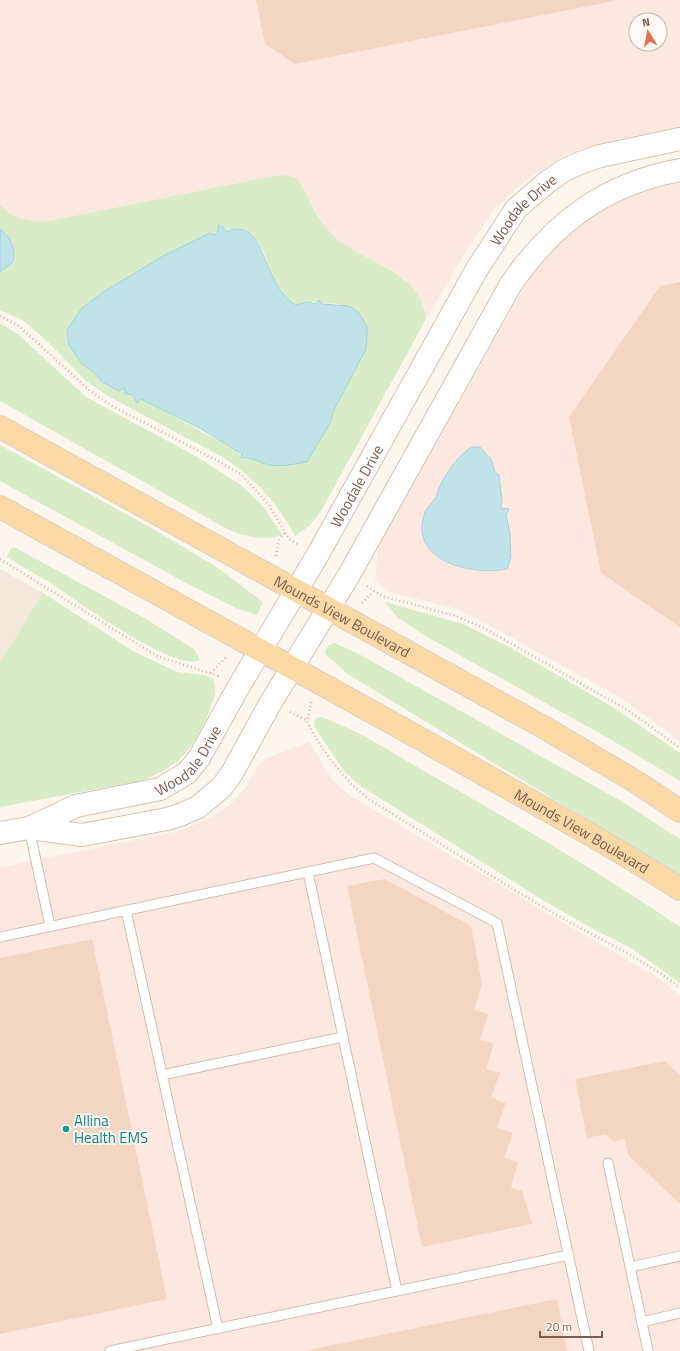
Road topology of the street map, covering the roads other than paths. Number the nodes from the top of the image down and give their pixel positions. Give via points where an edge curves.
1 (680, 139) edge
2 (680, 170) edge
3 (0, 427) edge
4 (0, 507) edge
5 (296, 591) junction
6 (328, 609) junction
7 (260, 650) junction
8 (292, 667) junction
9 (638, 782) junction
10 (680, 803) edge
11 (680, 811) edge
12 (29, 828) junction
13 (0, 833) edge
14 (308, 872) junction
15 (680, 890) edge
16 (126, 910) junction
17 (50, 926) junction
18 (0, 937) edge
19 (343, 1037) junction
20 (162, 1075) junction
21 (608, 1162) dead end
22 (569, 1255) junction
23 (680, 1256) edge
24 (630, 1267) junction
25 (397, 1291) junction
26 (680, 1313) edge
27 (642, 1322) junction
28 (218, 1329) junction
29 (110, 1351) edge
30 (590, 1351) edge
31 (648, 1351) edge

1 - 5 street, Woodale Drive via 600,156 580,163 546,183 516,209 477,269
2 - 6 street, Woodale Drive via 640,180 606,194 576,213 547,238 524,264
3 - 5 main road, Mounds View Boulevard
4 - 7 main road, Mounds View Boulevard
5 - 6 main road, Mounds View Boulevard
5 - 7 street, Woodale Drive
6 - 8 street, Woodale Drive
6 - 9 main road, Mounds View Boulevard
7 - 8 main road, Mounds View Boulevard
7 - 12 street, Woodale Drive via 199,758 187,772 160,789 76,806
8 - 12 street, Woodale Drive via 232,773 222,787 198,807 180,816 82,835
8 - 15 main road, Mounds View Boulevard via 610,846
9 - 10 main road
9 - 11 main road, Mounds View Boulevard
12 - 13 street, Woodale Drive
12 - 17 lane
14 - 16 lane
14 - 19 lane
14 - 22 lane via 374,858 497,924
16 - 17 lane
16 - 20 lane
17 - 18 lane
19 - 20 lane
19 - 25 lane
20 - 28 lane
21 - 24 lane
22 - 25 lane
22 - 30 lane
23 - 24 lane
24 - 27 lane
25 - 28 lane
26 - 27 lane
27 - 31 lane
28 - 29 lane

